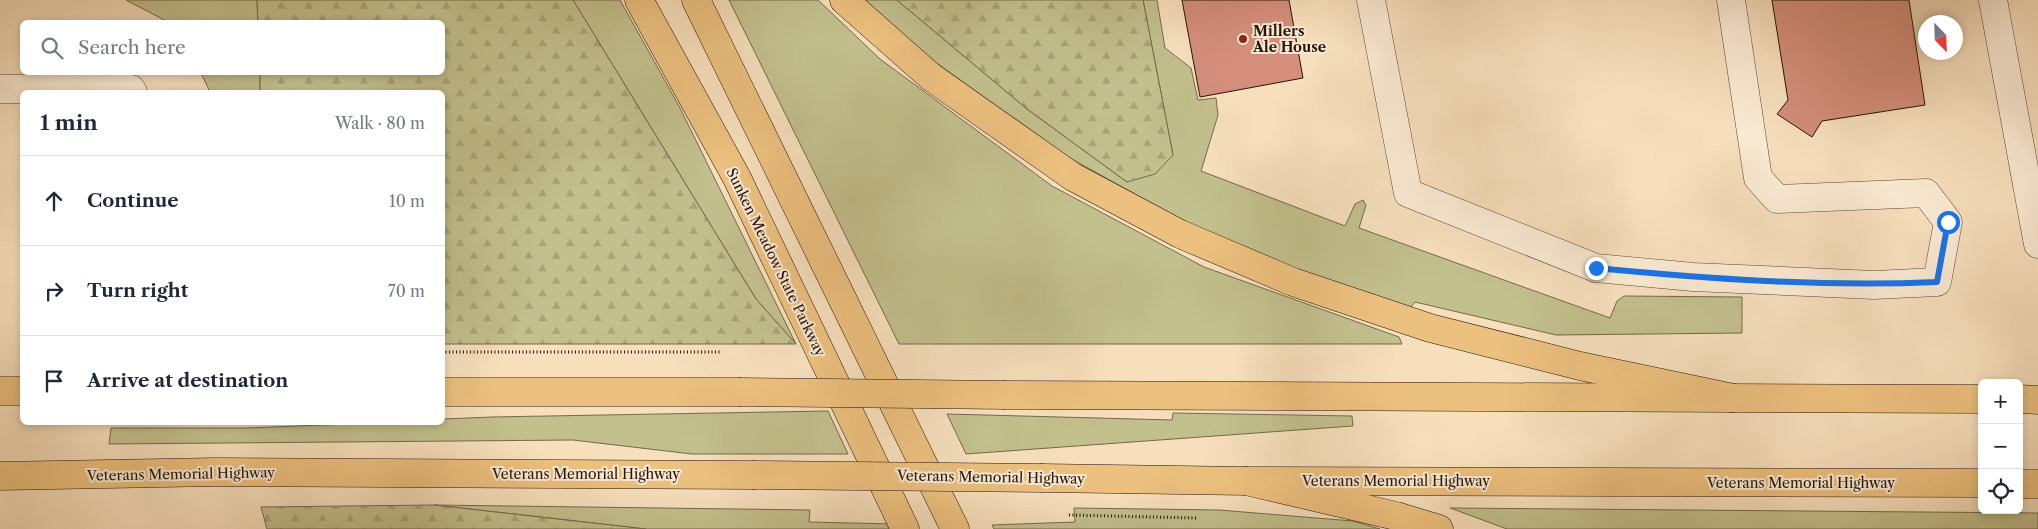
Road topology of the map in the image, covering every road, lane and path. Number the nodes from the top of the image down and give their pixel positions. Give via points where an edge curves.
1 (639, 0) edge
2 (696, 0) edge
3 (844, 0) edge
4 (1371, 0) edge
5 (1731, 0) edge
6 (1994, 0) edge
7 (0, 88) edge
8 (132, 90) edge
9 (2038, 244) edge
10 (445, 352) edge
11 (721, 352) dead end
12 (0, 391) edge
13 (20, 391) edge
14 (445, 392) edge
15 (1734, 398) junction
16 (1978, 399) edge
17 (2023, 399) edge
18 (2038, 400) edge
19 (0, 476) edge
20 (1246, 481) junction
21 (1978, 483) edge
22 (2023, 484) edge
23 (2038, 484) edge
24 (1069, 515) dead end
25 (1196, 518) dead end
26 (905, 529) edge
27 (956, 529) edge
28 (1439, 529) edge

1 - 26 main road, Sunken Meadow State Parkway via 737,178
2 - 27 main road
3 - 15 main road via 954,94 1073,176 1180,234 1293,282 1430,328 1580,366
4 - 5 lane via 1408,193 1596,268 1693,277 1874,285 1937,282 1948,222 1926,194 1777,199 1758,178
6 - 9 lane
7 - 8 lane
10 - 11 path
12 - 13 main road
14 - 15 main road, bridge
15 - 16 main road
17 - 18 main road
19 - 20 main road, Veterans Memorial Highway, bridge via 216,472
20 - 21 main road, Veterans Memorial Highway
20 - 28 main road
22 - 23 main road
24 - 25 path

